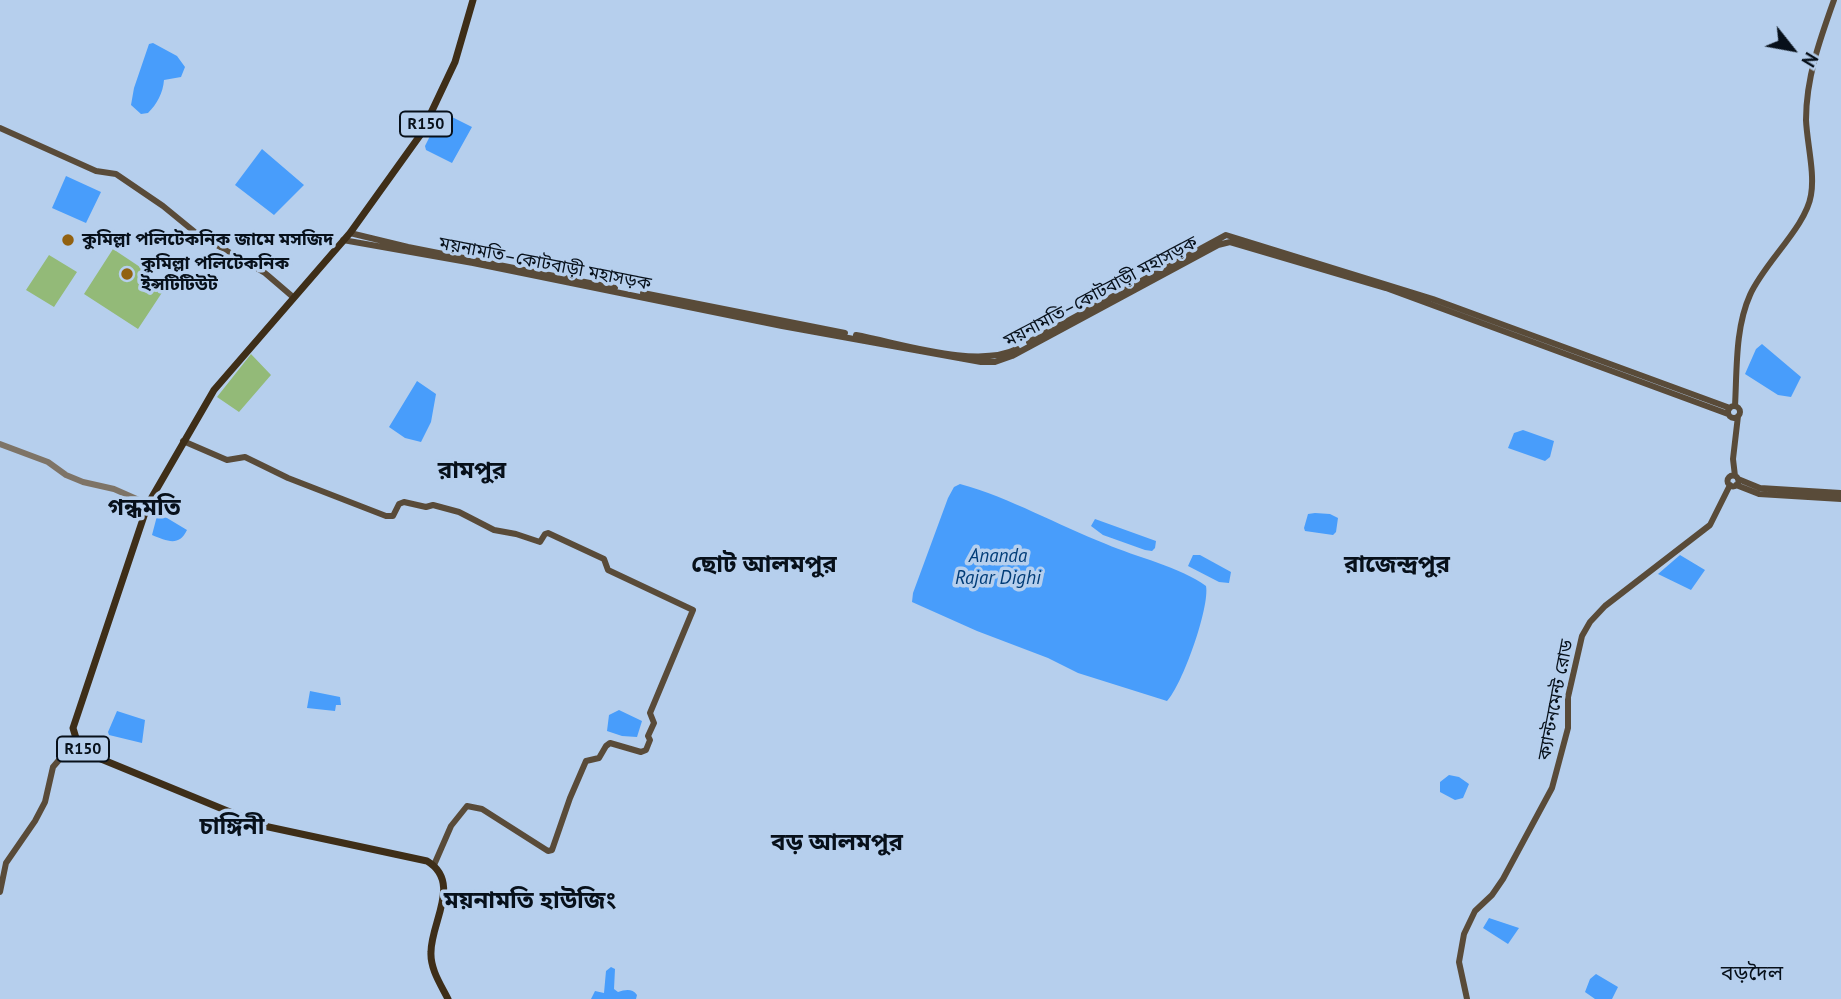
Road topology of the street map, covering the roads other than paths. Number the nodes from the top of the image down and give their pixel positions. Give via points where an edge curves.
1 (472, 0) edge
2 (1834, 0) edge
3 (0, 128) edge
4 (350, 233) junction
5 (343, 240) junction
6 (292, 296) junction
7 (1547, 344) junction
8 (1732, 412) junction
9 (183, 441) junction
10 (0, 444) edge
11 (1734, 480) junction
12 (1841, 493) edge
13 (1841, 499) edge
14 (148, 504) junction
15 (84, 749) junction
16 (3, 861) edge
17 (434, 865) junction
18 (0, 892) edge
19 (448, 999) edge
20 (1467, 999) edge

1 - 4 main road, R150 via 455,62 421,134
2 - 8 main road via 1816,50 1807,102 1812,193 1803,217 1764,270 1746,304
3 - 6 main road via 96,170 116,174 196,233 265,273
4 - 5 main road, R150
4 - 7 main road, ময়নামতি–কোটবাড়ী মহাসড়ক via 985,358 1014,351 1226,234 1433,299
5 - 6 main road, R150
5 - 7 main road, ময়নামতি–কোটবাড়ী মহাসড়ক via 972,362 1012,356 1230,242 1386,288
6 - 9 main road, R150 via 214,390
7 - 8 main road, ময়নামতি–কোটবাড়ী মহাসড়ক
8 - 11 main road
9 - 14 main road, R150
9 - 17 main road via 227,460 245,457 390,516 404,502 433,505 494,530 540,542 548,533 602,557 608,570 693,610 650,713 654,723 646,750 610,743 599,758 586,761 552,850 482,809 467,806 451,826
10 - 14 street
11 - 12 main road via 1760,488
11 - 13 main road via 1759,494
11 - 20 main road, ক্যান্টনমেন্ট রোড via 1710,525 1605,606 1582,636 1568,697 1568,728 1552,788 1503,879 1475,911 1464,934 1460,962
14 - 15 main road, R150 via 74,722 76,740
15 - 16 main road via 53,767 41,811
15 - 17 main road, R150 via 264,826
16 - 18 main road
17 - 19 main road via 445,895 432,933 430,956

